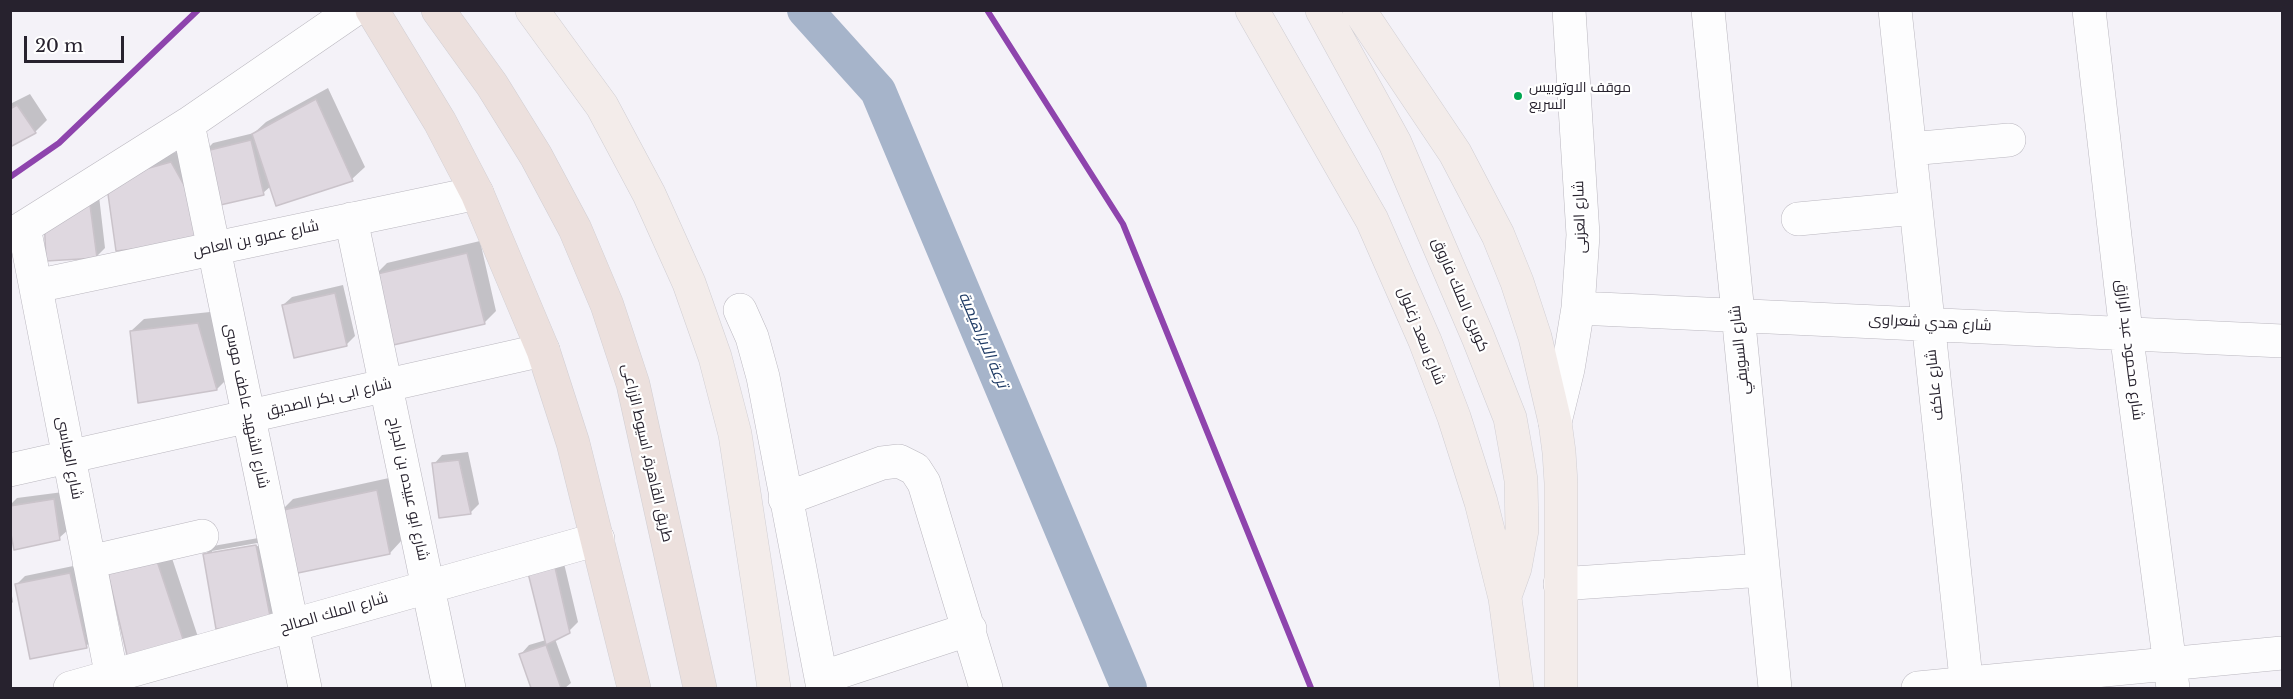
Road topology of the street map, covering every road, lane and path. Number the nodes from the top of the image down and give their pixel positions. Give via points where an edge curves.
1 (354, 10) edge
2 (372, 10) edge
3 (438, 10) edge
4 (532, 10) edge
5 (1252, 10) edge
6 (1322, 10) edge
7 (1359, 10) edge
8 (1569, 10) edge
9 (1708, 10) edge
10 (1895, 10) edge
11 (2089, 10) edge
12 (188, 124) junction
13 (2009, 140) dead end
14 (1910, 149) junction
15 (477, 193) junction
16 (1916, 208) junction
17 (351, 219) junction
18 (1798, 219) dead end
19 (17, 231) edge
20 (213, 248) junction
21 (36, 286) junction
22 (1578, 308) junction
23 (740, 310) dead end
24 (1737, 315) junction
25 (1928, 323) junction
26 (2126, 332) junction
27 (2283, 341) edge
28 (543, 350) junction
29 (386, 385) junction
30 (249, 416) junction
31 (1555, 422) junction
32 (69, 457) junction
33 (1469, 463) junction
34 (10, 470) edge
35 (1521, 480) junction
36 (785, 499) junction
37 (202, 536) dead end
38 (598, 539) junction
39 (89, 562) junction
40 (1763, 570) junction
41 (1560, 584) junction
42 (428, 586) junction
43 (1505, 598) junction
44 (292, 625) junction
45 (970, 629) junction
46 (2283, 653) edge
47 (2171, 676) edge
48 (113, 682) edge
49 (822, 683) edge
50 (1966, 686) edge
51 (70, 688) edge
52 (305, 688) edge
53 (449, 688) edge
54 (634, 688) edge
55 (700, 688) edge
56 (774, 688) edge
57 (987, 688) edge
58 (1517, 688) edge
59 (1560, 688) edge
60 (1775, 688) edge
61 (1918, 688) edge

1 - 12 street
2 - 15 highway via 440,122
3 - 55 highway, طريق القاهرة, اسيوط الزراعى via 492,85 536,156 575,229 607,305 633,384
4 - 56 main road via 602,106 649,194 689,283 715,357 735,434
5 - 33 main road, شارع سعد زغلول via 1372,220 1425,341
6 - 35 main road, كوبرى الملك فاروق via 1395,143 1478,337 1510,418
7 - 31 main road via 1455,153 1498,236 1534,337
8 - 22 street, شارع العزبى via 1583,236
9 - 24 street, شارع السويفي
10 - 14 street, شارع عاكف
11 - 26 street, شارع محمود عبد الرازق
12 - 19 street
12 - 20 street, شارع الشهيد عاطف موسى
13 - 14 street
14 - 16 street, شارع عاكف
15 - 17 street, شارع عمرو بن العاص
15 - 28 highway
16 - 18 street
16 - 25 street, شارع عاكف
17 - 20 street, شارع عمرو بن العاص
17 - 29 street, شارع ابو عبيده بن الجراح
19 - 21 street, شارع العباسى
20 - 21 street, شارع عمرو بن العاص
20 - 30 street, شارع الشهيد عاطف موسى
21 - 32 street, شارع العباسى
22 - 24 street, شارع هدي شعراوى
22 - 31 street, شارع العزبى
23 - 36 street via 763,377
24 - 25 street, شارع هدي شعراوى
24 - 40 street, شارع السويفي
25 - 26 street, شارع هدي شعراوى
25 - 50 street, شارع عاكف
26 - 27 street, شارع هدي شعراوى
26 - 47 street, شارع محمود عبد الرازق
28 - 29 street, شارع ابى بكر الصديق
28 - 38 highway
29 - 30 street, شارع ابى بكر الصديق
29 - 42 street, شارع ابو عبيده بن الجراح
30 - 32 street, شارع ابى بكر الصديق
30 - 44 street, شارع الشهيد عاطف موسى
31 - 35 main road via 1540,464
31 - 41 main road via 1561,483
32 - 34 street, شارع ابى بكر الصديق
32 - 39 street, شارع العباسى
33 - 35 main road via 1498,482
33 - 43 main road, شارع سعد زغلول
35 - 43 main road, كوبرى الملك فاروق via 1522,530
36 - 45 street via 882,463 899,461 915,469 924,483
36 - 49 street
37 - 39 street
38 - 42 street, شارع الملك الصالح
38 - 54 highway
39 - 48 street, شارع العباسى
40 - 41 street
40 - 60 street, شارع السويفي
41 - 59 main road
42 - 44 street, شارع الملك الصالح
42 - 53 street, شارع ابو عبيده بن الجراح
43 - 58 main road, شارع سعد زغلول
44 - 48 street, شارع الملك الصالح
44 - 52 street, شارع الشهيد عاطف موسى
45 - 49 street
45 - 57 street
46 - 47 street
47 - 50 street
48 - 51 street, شارع الملك الصالح
50 - 61 street

